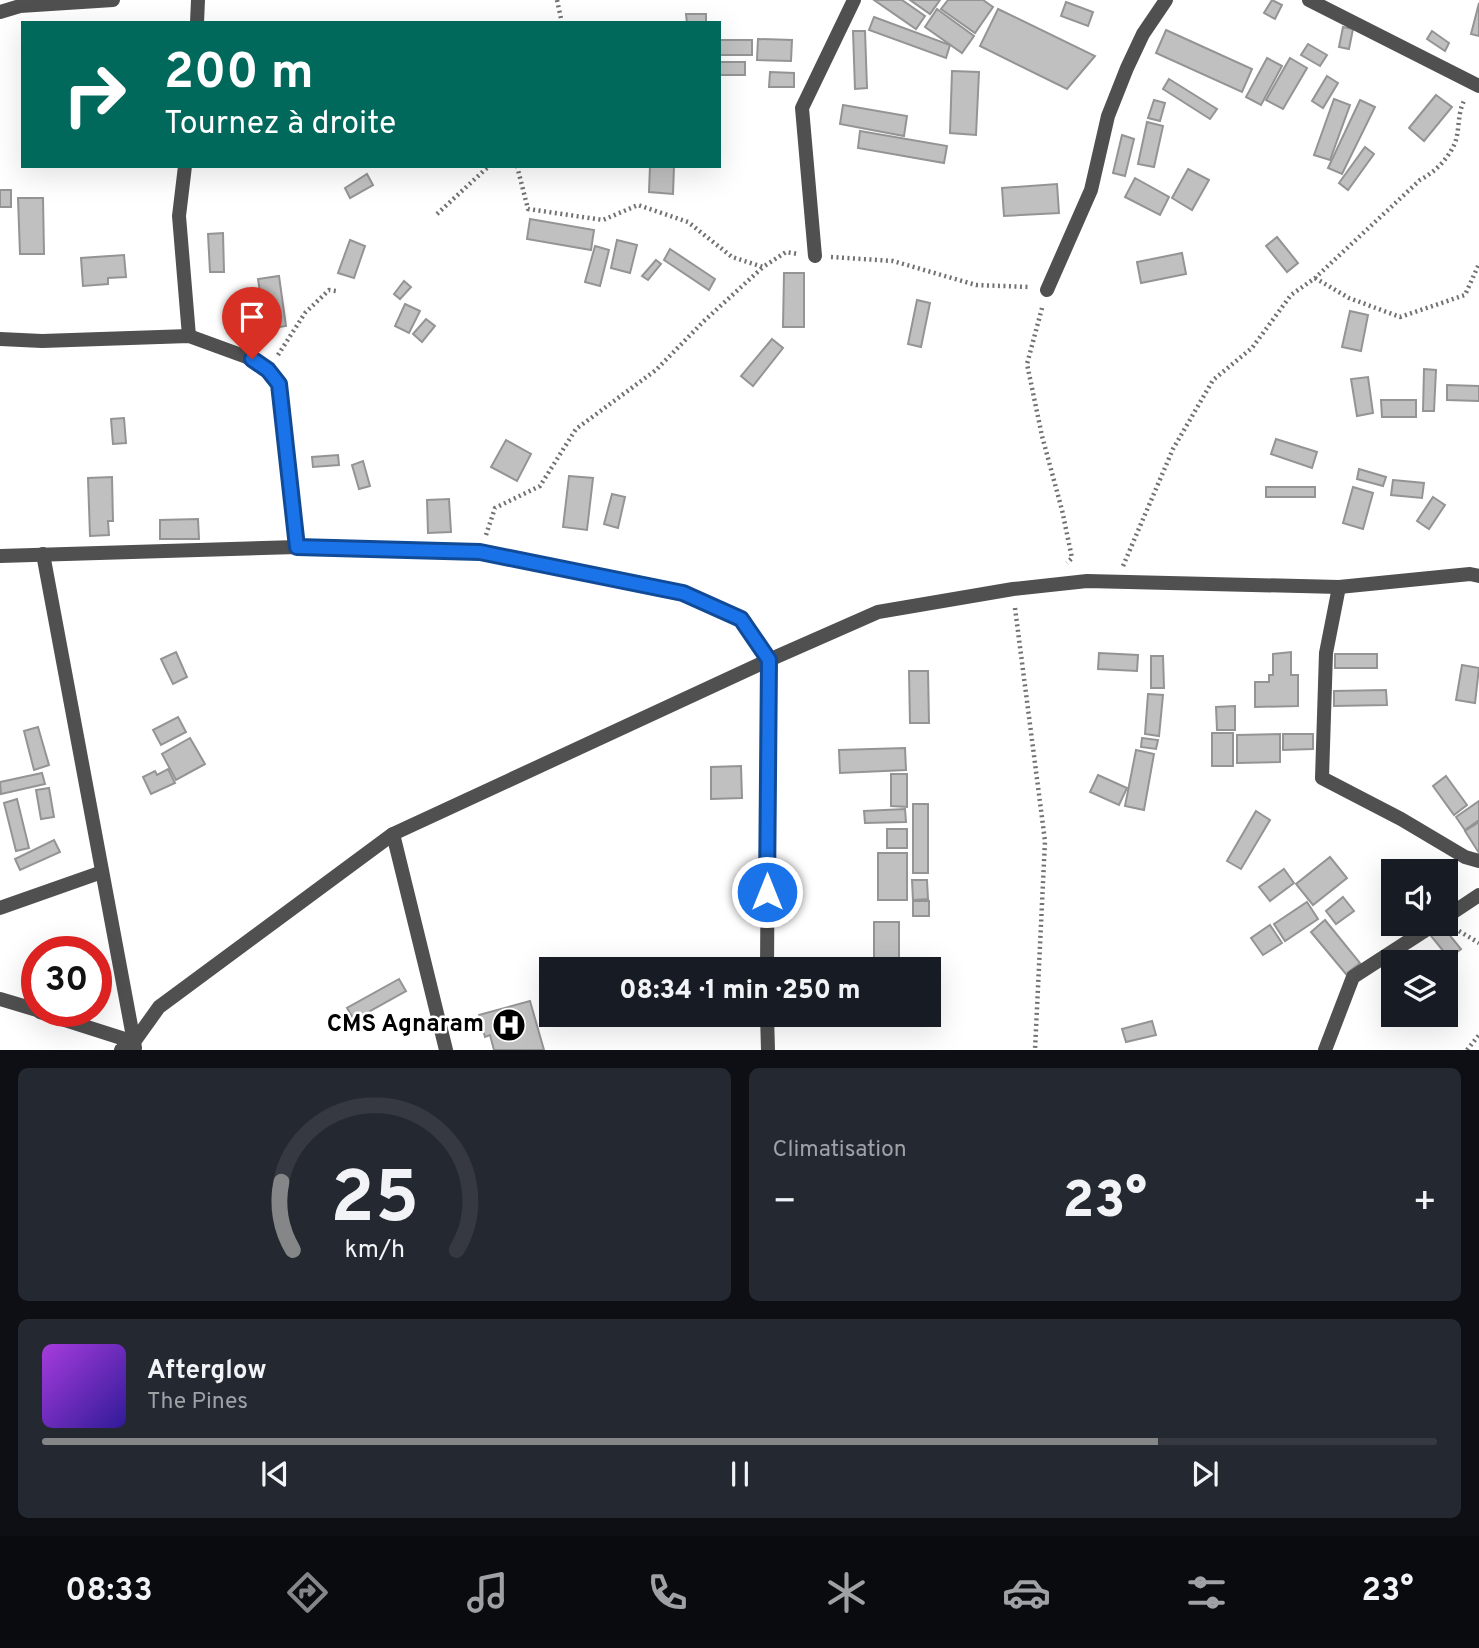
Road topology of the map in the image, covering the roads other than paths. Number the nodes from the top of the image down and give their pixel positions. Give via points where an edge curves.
1 (113, 0) edge
2 (198, 0) edge
3 (854, 0) edge
4 (1166, 0) edge
5 (1309, 0) edge
6 (0, 12) edge
7 (197, 21) edge
8 (1476, 85) edge
9 (184, 168) edge
10 (815, 256) road end
11 (1047, 290) road end
12 (190, 336) junction
13 (0, 339) edge
14 (297, 547) junction
15 (43, 554) junction
16 (0, 555) edge
17 (1479, 576) edge
18 (1339, 587) junction
19 (769, 660) junction
20 (393, 834) junction
21 (1479, 861) edge
22 (102, 872) junction
23 (1479, 895) edge
24 (0, 908) edge
25 (1458, 909) edge
26 (1416, 936) edge
27 (767, 957) edge
28 (0, 999) edge
29 (21, 1006) edge
30 (79, 1027) edge
31 (767, 1027) edge
32 (130, 1047) edge
33 (446, 1049) edge
34 (768, 1049) edge
35 (1325, 1049) edge

1 - 6 street via 20,6
2 - 7 street
3 - 10 street via 802,108
4 - 11 street via 1127,68 1108,116 1091,190
5 - 8 street
9 - 12 street via 179,216
12 - 13 street
12 - 14 street via 252,359 279,384
14 - 15 street
14 - 19 street via 480,552 683,593 741,619
15 - 16 street
15 - 22 street
17 - 18 street
18 - 19 street via 1087,581 1013,589 878,612
18 - 21 street via 1326,653 1322,778 1465,858
19 - 20 street
19 - 27 street
20 - 32 street via 159,1007
20 - 33 street
22 - 24 street
22 - 32 street
23 - 25 street
26 - 35 street via 1353,977
28 - 29 street
30 - 32 street
31 - 34 street

